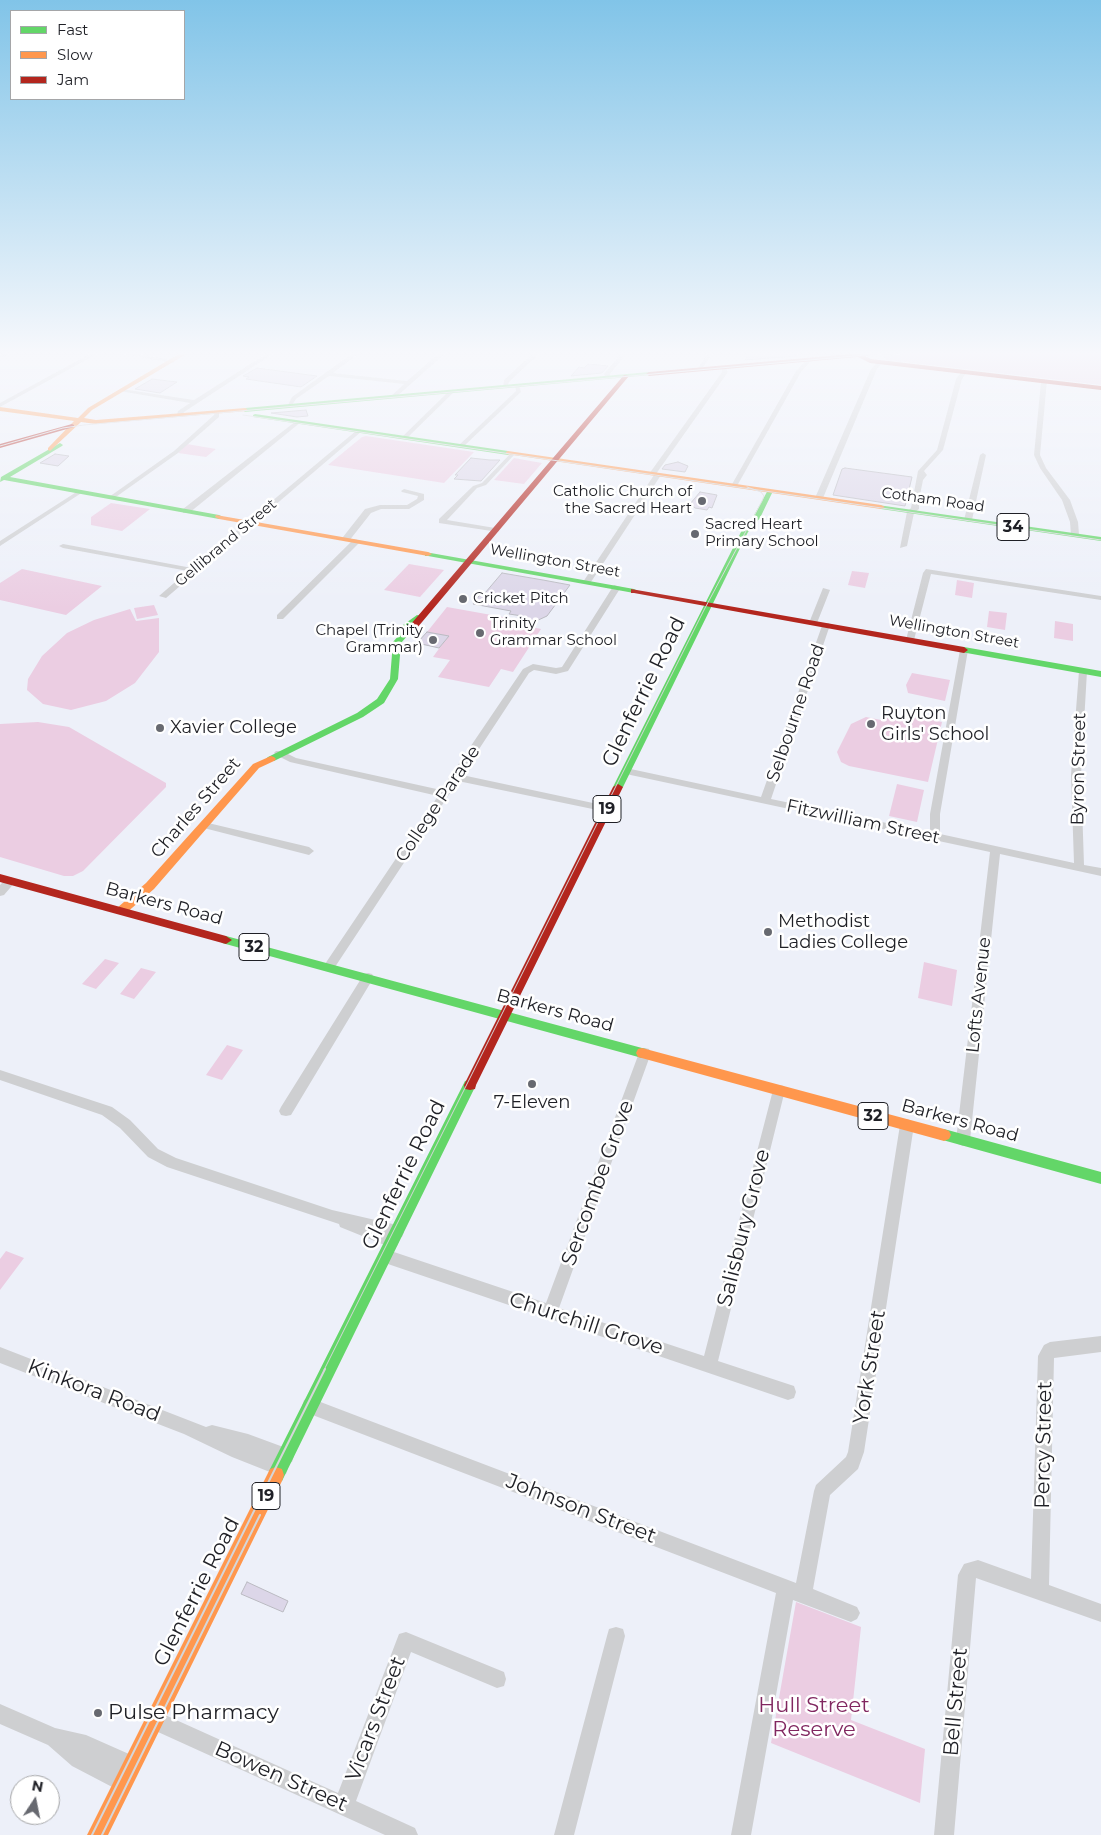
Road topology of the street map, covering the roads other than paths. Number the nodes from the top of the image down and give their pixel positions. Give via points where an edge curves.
1 (28, 438) edge
2 (63, 438) edge
3 (191, 438) edge
4 (278, 438) edge
5 (351, 438) edge
6 (404, 438) edge
7 (470, 438) edge
8 (573, 438) edge
9 (675, 438) edge
10 (761, 438) edge
11 (845, 438) edge
12 (943, 438) edge
13 (1039, 438) edge
14 (0, 446) edge
15 (461, 446) junction
16 (512, 454) junction
17 (982, 456) dead end
18 (554, 460) junction
19 (655, 474) junction
20 (2, 479) edge
21 (734, 486) junction
22 (404, 491) dead end
23 (766, 491) junction
24 (80, 492) junction
25 (111, 498) junction
26 (820, 498) junction
27 (186, 511) junction
28 (911, 512) junction
29 (968, 520) junction
30 (251, 522) junction
31 (495, 530) junction
32 (1075, 535) junction
33 (1101, 539) edge
34 (351, 540) junction
35 (0, 544) edge
36 (63, 546) dead end
37 (903, 546) dead end
38 (469, 560) junction
39 (193, 570) junction
40 (587, 578) junction
41 (617, 587) junction
42 (826, 590) dead end
43 (162, 596) dead end
44 (1101, 598) edge
45 (709, 604) junction
46 (280, 617) dead end
47 (813, 622) junction
48 (826, 625) junction
49 (910, 640) junction
50 (964, 650) junction
51 (1083, 671) junction
52 (1101, 674) edge
53 (279, 753) junction
54 (626, 771) junction
55 (456, 776) junction
56 (444, 794) junction
57 (765, 800) junction
58 (607, 809) junction
59 (204, 825) junction
60 (931, 836) junction
61 (995, 850) junction
62 (309, 851) dead end
63 (1079, 867) junction
64 (1101, 872) edge
65 (6, 879) edge
66 (150, 886) junction
67 (0, 892) edge
68 (121, 911) junction
69 (140, 916) junction
70 (330, 967) junction
71 (368, 977) junction
72 (504, 1015) junction
73 (645, 1054) junction
74 (0, 1075) edge
75 (779, 1090) junction
76 (286, 1111) dead end
77 (907, 1125) junction
78 (964, 1140) junction
79 (1101, 1178) edge
80 (394, 1237) junction
81 (384, 1256) junction
82 (550, 1312) junction
83 (1101, 1344) edge
84 (0, 1355) edge
85 (709, 1365) junction
86 (788, 1392) dead end
87 (310, 1406) junction
88 (283, 1462) junction
89 (794, 1591) junction
90 (1040, 1591) junction
91 (851, 1613) dead end
92 (1101, 1613) edge
93 (616, 1636) dead end
94 (497, 1679) dead end
95 (0, 1714) edge
96 (154, 1720) junction
97 (127, 1774) junction
98 (344, 1805) junction
99 (97, 1835) edge
100 (408, 1835) edge
101 (564, 1835) edge
102 (741, 1835) edge
103 (944, 1835) edge

1 - 14 main road
2 - 20 main road
3 - 25 street
4 - 27 street
5 - 30 street, Gellibrand Street
6 - 15 main road, Cotham Road / 34
7 - 15 street
8 - 18 main road, Charles Street
9 - 19 street
10 - 21 street
11 - 26 street
12 - 28 street via 920,480
13 - 32 street via 1037,455 1066,500
15 - 16 main road, Cotham Road / 34
16 - 18 main road, Cotham Road / 34
16 - 31 street via 442,521
17 - 29 street
18 - 19 main road, Cotham Road / 34
18 - 31 main road, Charles Street
19 - 21 main road, Cotham Road / 34
19 - 40 street
20 - 24 main road, Wellington Street
21 - 23 main road, Cotham Road / 34
22 - 34 street via 422,495 408,508 380,507 368,511
23 - 26 main road, Cotham Road / 34
23 - 45 main road, Glenferrie Road / 19 via 756,518 745,532
24 - 25 main road, Wellington Street
24 - 35 street
25 - 27 main road, Wellington Street
26 - 28 main road, Cotham Road / 34
27 - 30 main road, Wellington Street
28 - 29 main road, Cotham Road / 34
28 - 37 street
29 - 32 main road, Cotham Road / 34
30 - 34 main road, Wellington Street
30 - 39 street, Gellibrand Street
31 - 38 main road, Charles Street
32 - 33 main road, Cotham Road / 34
34 - 38 main road, Wellington Street
34 - 46 street
36 - 39 street
38 - 40 main road, Wellington Street
38 - 53 main road, Charles Street via 396,648 394,679 381,701 360,715
39 - 43 street, Gellibrand Street
40 - 41 main road, Wellington Street
41 - 45 main road, Wellington Street
41 - 55 street, College Parade via 562,671 536,667 527,670
42 - 47 street
44 - 49 street via 929,572
45 - 47 main road, Wellington Street
45 - 54 main road, Glenferrie Road / 19
47 - 48 main road, Wellington Street
48 - 49 main road, Wellington Street
48 - 57 street, Selbourne Road
49 - 50 main road, Wellington Street
50 - 51 main road, Wellington Street
50 - 60 street
51 - 52 main road, Wellington Street
51 - 63 street, Byron Street via 1076,775
53 - 56 street via 293,760
53 - 59 main road, Charles Street via 256,766
54 - 57 street, Fitzwilliam Street
54 - 58 main road, Glenferrie Road / 19
55 - 56 street, College Parade
55 - 58 street
56 - 70 street, College Parade
57 - 60 street, Fitzwilliam Street
58 - 72 main road, Glenferrie Road / 19
59 - 62 street
59 - 66 main road, Charles Street
60 - 61 street, Fitzwilliam Street
61 - 63 street, Fitzwilliam Street
61 - 78 street, Lofts Avenue
63 - 64 street, Fitzwilliam Street
65 - 67 street
65 - 68 main road, Barkers Road / 32
66 - 68 main road, Charles Street
66 - 69 main road, Charles Street via 140,902
68 - 69 main road, Barkers Road / 32
69 - 70 main road, Barkers Road / 32
70 - 71 main road, Barkers Road / 32
71 - 72 main road, Barkers Road / 32
71 - 76 street
72 - 73 main road, Barkers Road / 32
72 - 80 main road, Glenferrie Road / 19
73 - 75 main road, Barkers Road / 32
73 - 82 street, Sercombe Grove
74 - 80 street via 107,1111 125,1124 153,1153 172,1163
75 - 77 main road, Barkers Road / 32
75 - 85 street, Salisbury Grove
77 - 78 main road, Barkers Road / 32
77 - 89 street, York Street via 856,1452 852,1463 822,1491
78 - 79 main road, Barkers Road / 32
80 - 81 main road, Glenferrie Road / 19
81 - 82 street, Churchill Grove
81 - 87 main road, Glenferrie Road / 19
82 - 85 street, Churchill Grove
83 - 90 street, Percy Street via 1050,1350 1046,1356
84 - 88 street, Kinkora Road via 188,1427 238,1451
85 - 86 street, Churchill Grove
87 - 88 main road, Glenferrie Road / 19
87 - 89 street, Johnson Street
88 - 96 main road, Glenferrie Road / 19
89 - 91 street, Johnson Street
89 - 102 street, York Street
90 - 92 street
90 - 103 street, Bell Street via 978,1569 970,1570 967,1575
93 - 101 street
94 - 98 street, Vicars Street via 406,1641
95 - 97 street via 54,1738 79,1758
96 - 97 main road, Glenferrie Road / 19
96 - 98 street, Bowen Street
97 - 99 main road, Glenferrie Road / 19
98 - 100 street, Bowen Street

